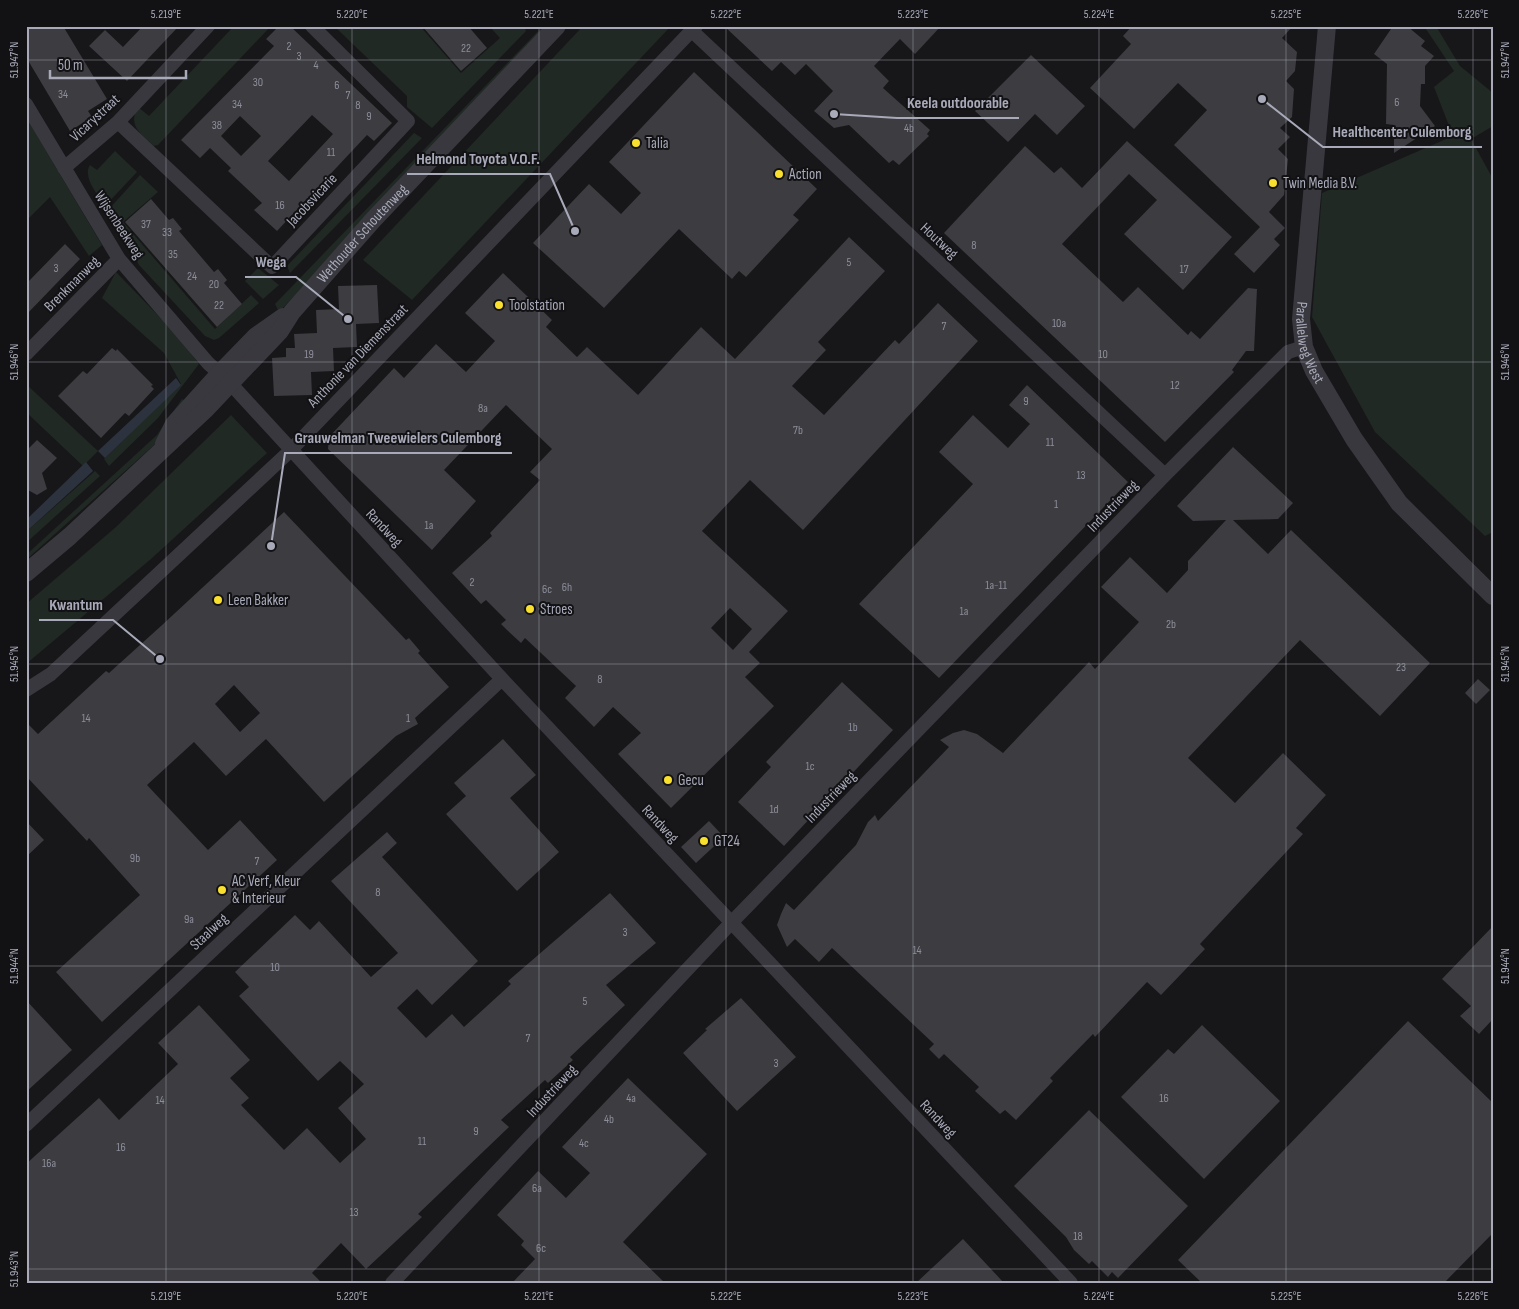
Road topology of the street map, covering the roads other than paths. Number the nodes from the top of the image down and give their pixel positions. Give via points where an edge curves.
1 (208, 26) edge
2 (312, 26) edge
3 (558, 26) edge
4 (1327, 26) edge
5 (694, 29) edge
6 (26, 104) edge
7 (118, 122) junction
8 (64, 168) junction
9 (119, 260) junction
10 (1304, 347) junction
11 (26, 354) edge
12 (225, 378) junction
13 (290, 451) junction
14 (1165, 475) junction
15 (26, 573) edge
16 (1493, 596) edge
17 (502, 679) junction
18 (26, 690) edge
19 (731, 923) junction
20 (26, 1125) edge
21 (392, 1283) edge
22 (1071, 1283) edge

1 - 7 street, Vicarystraat
2 - 7 street, Jacobsvicarie via 408,121 272,267
3 - 12 street, Wethouder Schoutenweg via 373,220 292,312 280,331
4 - 10 street, Parallelweg West via 1301,319
5 - 13 street, Anthonie van Diemenstraat
5 - 14 street, Houtweg
6 - 8 street, Wijsenbeekweg
7 - 8 street, Vicarystraat
8 - 9 street, Wijsenbeekweg
9 - 11 street, Brenkmanweg
9 - 12 street, Wijsenbeekweg via 208,363
10 - 14 street, Industrieweg via 1288,352
10 - 16 street, Parallelweg West via 1314,371 1354,439 1399,503
12 - 13 street, Randweg
12 - 15 street, Wethouder Schoutenweg via 184,432
13 - 17 street, Randweg
13 - 18 street, Anthonie van Diemenstraat via 51,674
14 - 19 street, Industrieweg
17 - 19 street, Randweg
17 - 20 street, Staalweg
19 - 21 street, Industrieweg
19 - 22 street, Randweg

